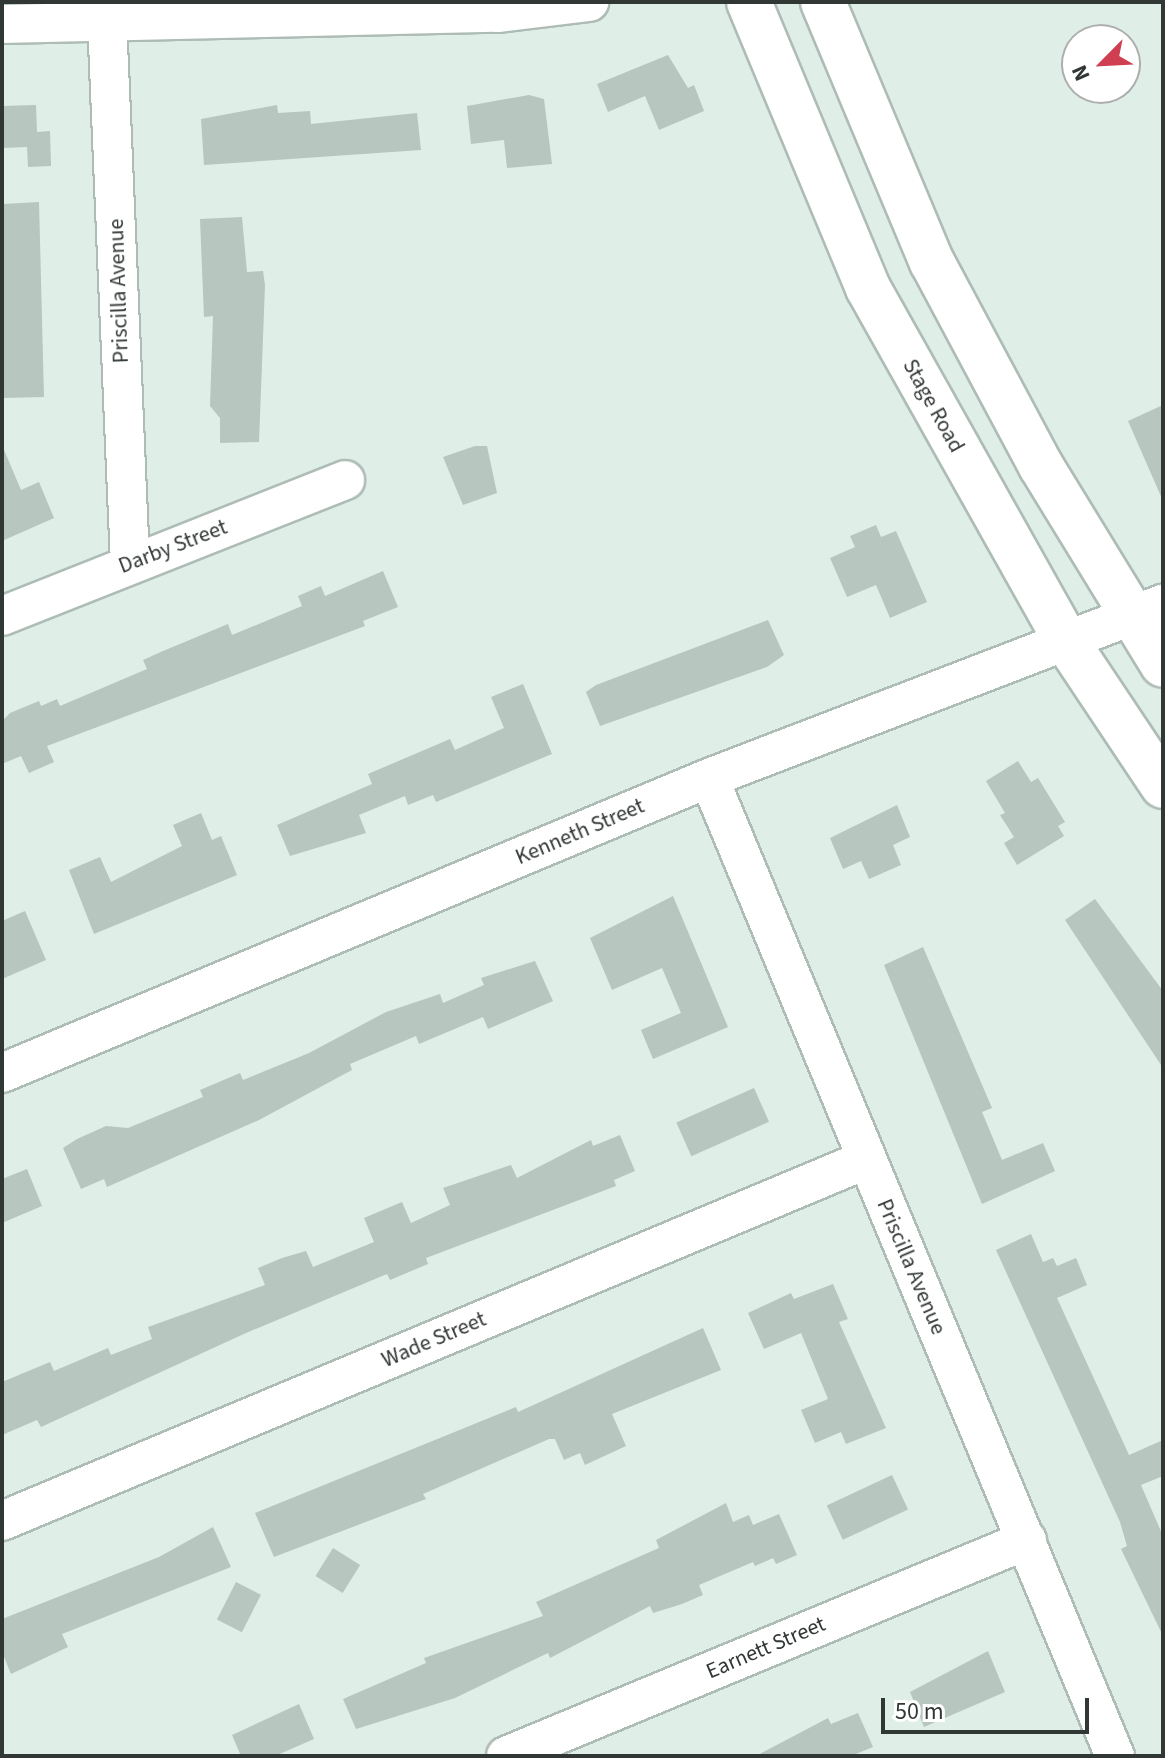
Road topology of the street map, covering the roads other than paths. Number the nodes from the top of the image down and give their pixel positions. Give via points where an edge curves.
1 (589, 2) edge
2 (749, 2) edge
3 (823, 2) edge
4 (107, 19) junction
5 (2, 24) edge
6 (345, 480) dead end
7 (130, 563) junction
8 (1147, 610) edge
9 (2, 616) edge
10 (1067, 642) junction
11 (1163, 665) edge
12 (709, 778) junction
13 (1163, 786) edge
14 (2, 1073) edge
15 (865, 1160) junction
16 (2, 1521) edge
17 (1027, 1540) junction
18 (506, 1756) edge
19 (1115, 1756) edge

1 - 4 street via 499,13
2 - 10 main road, Stage Road via 868,288
3 - 8 main road via 932,262 1041,466
4 - 5 street
4 - 7 street, Priscilla Avenue
6 - 7 street, Darby Street
7 - 9 street, Darby Street
8 - 10 street, Kenneth Street
8 - 11 main road
10 - 12 street, Kenneth Street
10 - 13 main road, Stage Road
12 - 14 street, Kenneth Street
12 - 15 street, Priscilla Avenue
15 - 16 street, Wade Street
15 - 17 street, Priscilla Avenue
17 - 18 street, Earnett Street
17 - 19 street, Priscilla Avenue

